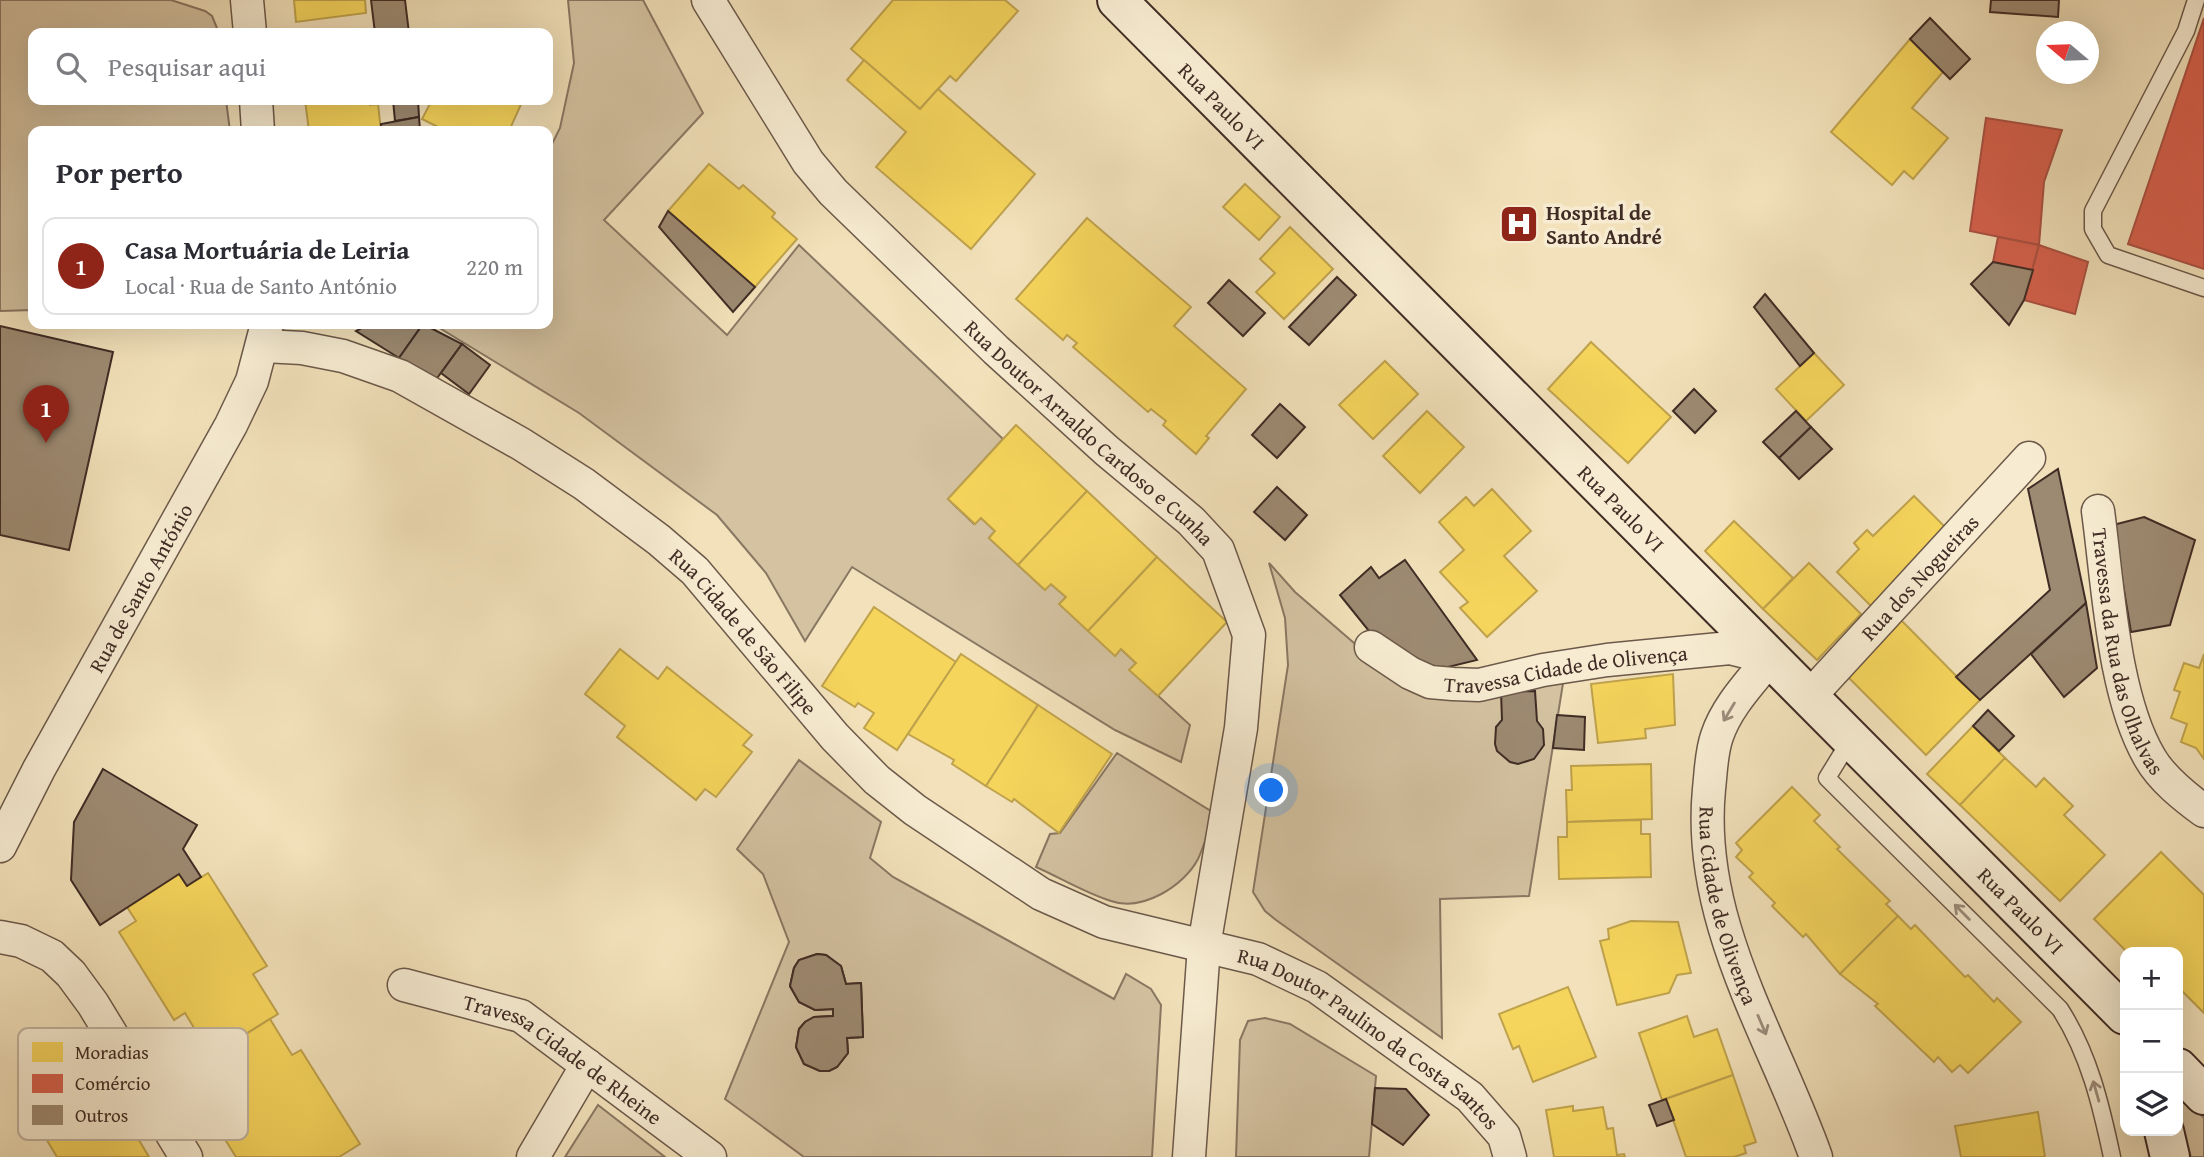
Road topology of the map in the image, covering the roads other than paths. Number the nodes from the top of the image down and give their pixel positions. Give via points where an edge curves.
1 (247, 0) edge
2 (708, 0) edge
3 (1117, 0) edge
4 (2196, 0) edge
5 (250, 28) edge
6 (256, 105) edge
7 (258, 126) edge
8 (2204, 288) edge
9 (266, 335) edge
10 (2029, 458) dead end
11 (2098, 511) dead end
12 (1371, 647) dead end
13 (1770, 657) junction
14 (1809, 697) junction
15 (1851, 739) junction
16 (2204, 811) edge
17 (0, 846) edge
18 (0, 937) edge
19 (1204, 946) junction
20 (404, 985) dead end
21 (2120, 1010) edge
22 (108, 1028) edge
23 (587, 1065) junction
24 (2183, 1073) edge
25 (2204, 1095) edge
26 (2165, 1136) edge
27 (176, 1140) edge
28 (186, 1157) edge
29 (533, 1157) edge
30 (710, 1157) edge
31 (1189, 1157) edge
32 (1510, 1157) edge
33 (1816, 1157) edge
34 (2112, 1157) edge
35 (2170, 1157) edge

1 - 5 street
2 - 19 street, Rua Doutor Arnaldo Cardoso e Cunha via 808,162 833,192 996,350 1218,550 1249,635 1241,728
3 - 13 main road, Rua Paulo VI
4 - 8 lane via 2186,30 2093,211 2093,229 2108,255
6 - 7 street
9 - 17 street, Rua de Santo António via 253,381 231,425
9 - 19 street, Rua Cidade de São Filipe via 400,376 542,457 695,571 835,737 915,810 1041,894 1104,922
10 - 14 street, Rua dos Nogueiras
11 - 16 street, Travessa da Rua das Olhalvas via 2115,636 2135,721 2150,760
12 - 13 street, Travessa Cidade de Olivença via 1430,682 1479,685 1607,660 1730,648
13 - 14 main road, Rua Paulo VI
13 -> 33 street, Rua Cidade de Olivença via 1729,710 1716,737 1707,806 1712,884 1730,947
14 - 15 main road, Rua Paulo VI
15 - 21 main road, Rua Paulo VI
34 -> 15 lane via 2090,1068 2060,1009 1827,778
18 - 22 street via 52,956 71,974
19 - 31 street, Rua Doutor Arnaldo Cardoso e Cunha
19 - 32 street, Rua Doutor Paulino da Costa Santos via 1258,959 1317,987 1470,1097 1504,1136
20 - 23 street, Travessa Cidade de Rheine via 521,1016
23 - 29 street
23 - 30 street, Travessa Cidade de Rheine
24 - 25 main road
26 - 35 main road
27 - 28 street

